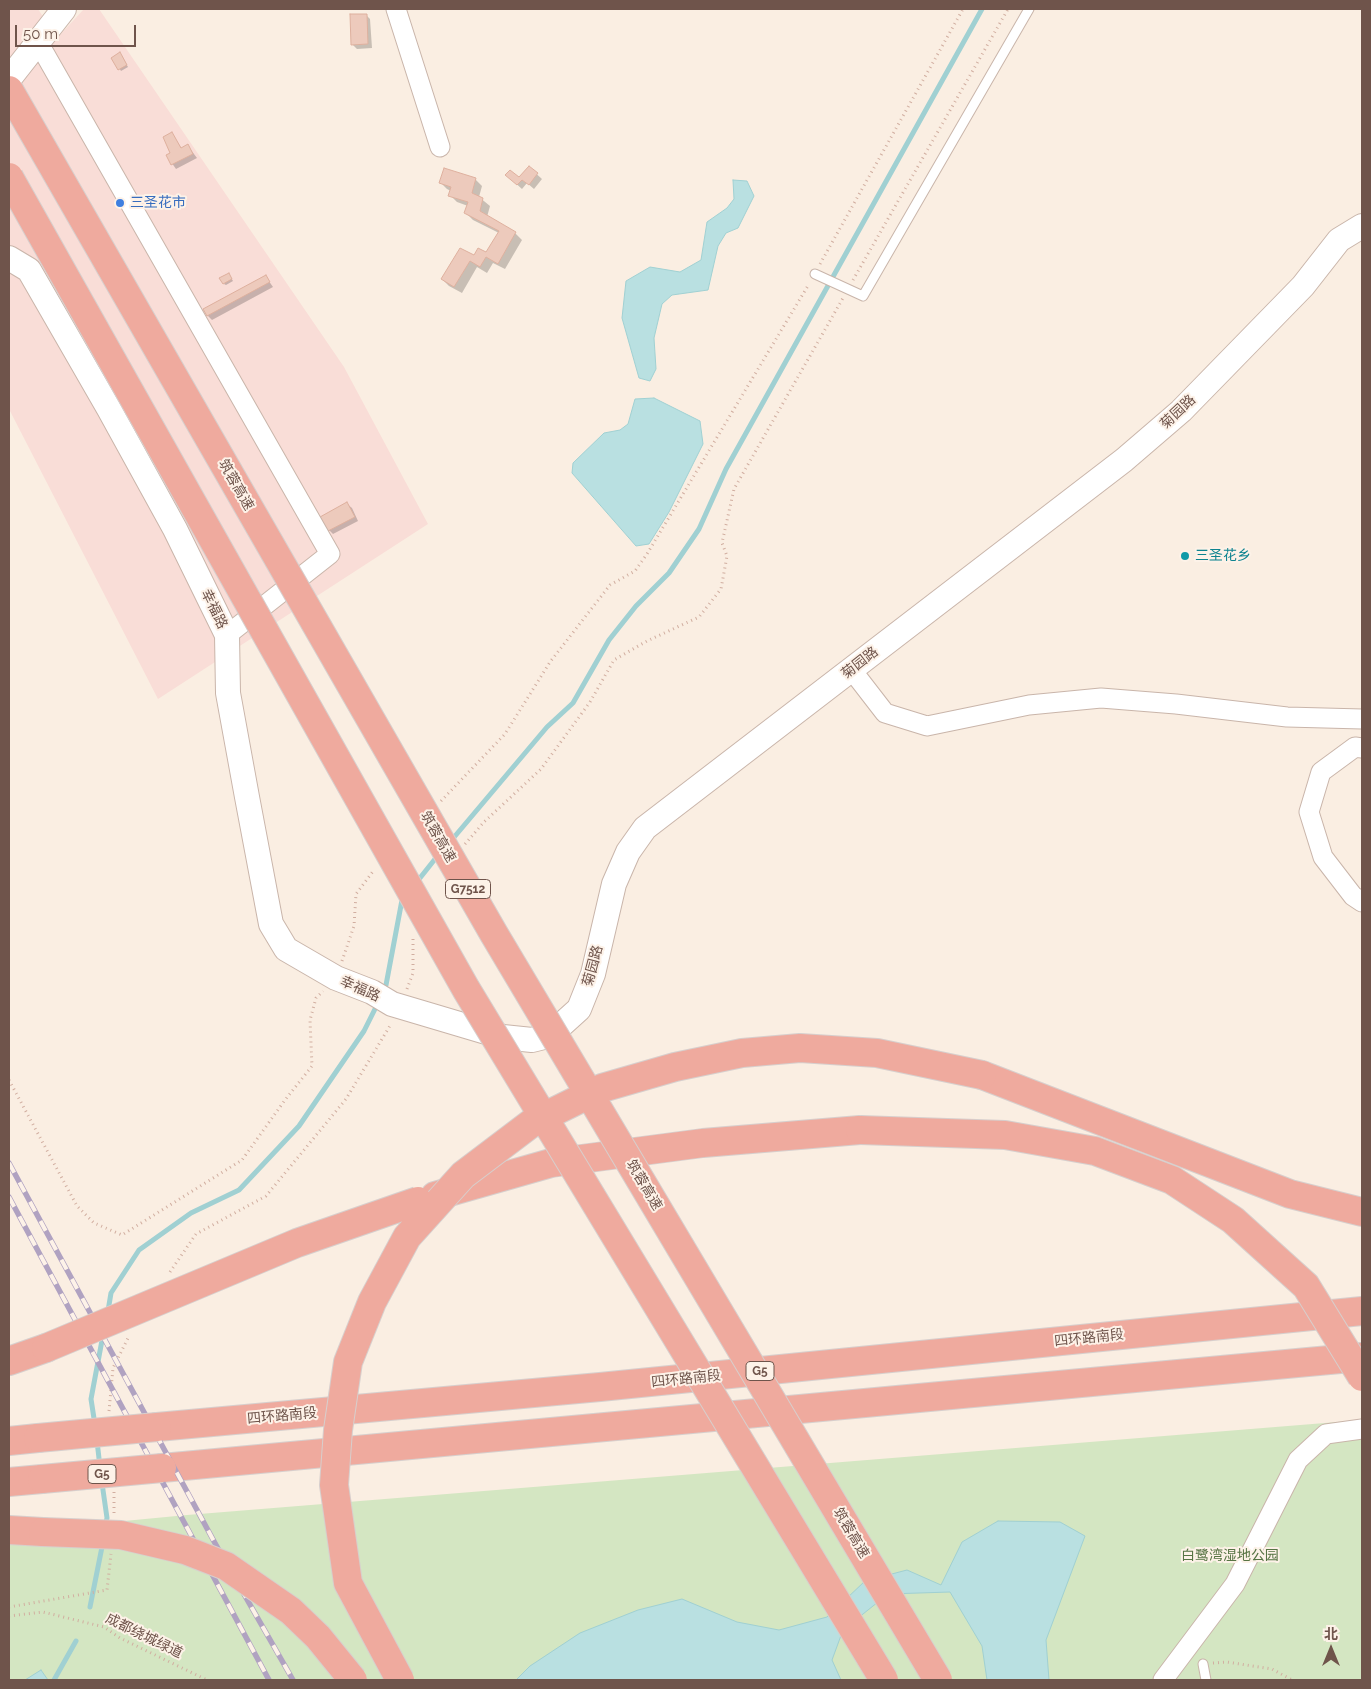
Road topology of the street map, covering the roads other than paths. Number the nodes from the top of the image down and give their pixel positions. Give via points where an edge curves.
1 (64, 9) edge
2 (396, 9) edge
3 (1029, 9) edge
4 (38, 42) junction
5 (10, 76) edge
6 (440, 148) dead end
7 (9, 176) edge
8 (1362, 226) edge
9 (9, 258) edge
10 (819, 275) road end
11 (227, 635) junction
12 (851, 669) junction
13 (1362, 720) edge
14 (1362, 748) edge
15 (1362, 902) edge
16 (389, 1001) joint
17 (1362, 1212) edge
18 (1362, 1311) edge
19 (1362, 1357) edge
20 (9, 1361) edge
21 (1362, 1377) edge
22 (1362, 1429) edge
23 (9, 1441) edge
24 (9, 1482) edge
25 (9, 1530) edge
26 (1204, 1664) road end
27 (352, 1680) edge
28 (400, 1680) edge
29 (884, 1680) edge
30 (938, 1680) edge
31 (1164, 1680) edge
32 (1206, 1680) edge

1 - 4 street
2 - 6 street
3 - 10 lane via 862,296
4 - 5 street
4 - 11 street via 330,554
5 - 30 highway, 筑蓉高速 / G7512, bridge via 494,934
7 - 29 highway, bridge via 466,989
8 - 12 street, 菊园路 via 1339,240 1303,286 1181,411 1124,460
9 - 11 street, 幸福路 via 30,270 175,529
11 - 16 street, 幸福路 via 228,693 271,924 286,949 336,978
12 - 13 street via 885,713 927,726 1028,705 1101,698 1287,717
12 - 16 street, 菊园路 via 645,828 628,852 614,884 593,974 579,1009 558,1028 532,1040 503,1037
14 - 15 street via 1356,747 1321,772 1309,812 1323,857 1353,896
17 - 28 highway, bridge via 1290,1194 982,1075 878,1053 800,1048 742,1053 675,1067 602,1088 533,1122 463,1175 408,1237 372,1302 348,1362 334,1485 348,1583
18 - 23 highway, 四环路南段 / G5, bridge via 600,1387
19 - 24 highway, G5, bridge
20 - 21 highway, bridge via 298,1243 418,1201 551,1164 703,1144 860,1130 1005,1135 1095,1151 1172,1180 1233,1220 1306,1286
22 - 31 street via 1326,1434 1298,1460 1235,1584
25 - 27 highway, bridge via 121,1535 185,1550 226,1566 291,1611 318,1637
26 - 32 lane

